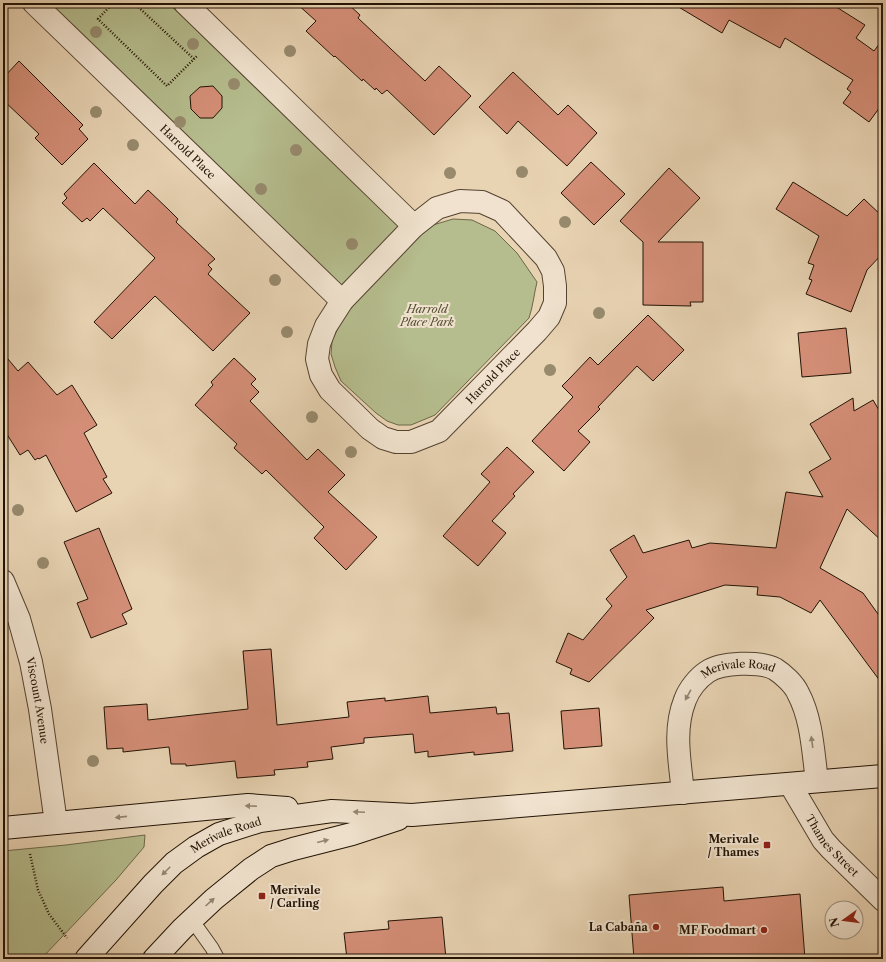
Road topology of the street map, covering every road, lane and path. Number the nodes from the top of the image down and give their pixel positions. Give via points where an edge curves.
1 (34, 3) edge
2 (113, 3) edge
3 (134, 3) edge
4 (185, 3) edge
5 (414, 226) junction
6 (342, 301) junction
7 (3, 581) edge
8 (883, 776) edge
9 (817, 781) junction
10 (790, 784) junction
11 (683, 793) junction
12 (332, 811) junction
13 (412, 815) junction
14 (56, 823) junction
15 (3, 828) edge
16 (30, 851) dead end
17 (883, 900) edge
18 (192, 920) junction
19 (68, 940) dead end
20 (86, 959) edge
21 (154, 959) edge
22 (218, 959) edge

1 - 6 street, Harrold Place
2 - 3 path via 98,19 167,86 194,59
4 - 5 street
5 - 6 street, Harrold Place
5 - 6 street, Harrold Place via 437,208 460,201 482,202 502,211 546,258 553,271 555,303 549,317 439,431 411,442 396,442 383,438 370,428 330,390 321,375 317,359 319,344 326,326
7 - 14 street, Viscount Avenue via 31,662
8 - 9 street, Merivale Road
9 - 10 street, Merivale Road
9 -> 11 street, Merivale Road via 810,727 798,691 774,668 741,663 708,671 695,683 685,698 679,717 678,740
10 - 11 street, Merivale Road
10 - 17 street, Thames Street via 823,840
11 - 13 street, Merivale Road
13 -> 12 street, Merivale Road
12 -> 14 street via 248,805
12 -> 20 street, Merivale Road via 260,821 219,834 196,847 174,863 153,884
18 -> 13 street, Merivale Road via 251,869 271,856
14 - 15 street
16 - 19 path via 38,890 49,914
18 - 21 street, Merivale Road
18 - 22 lane

